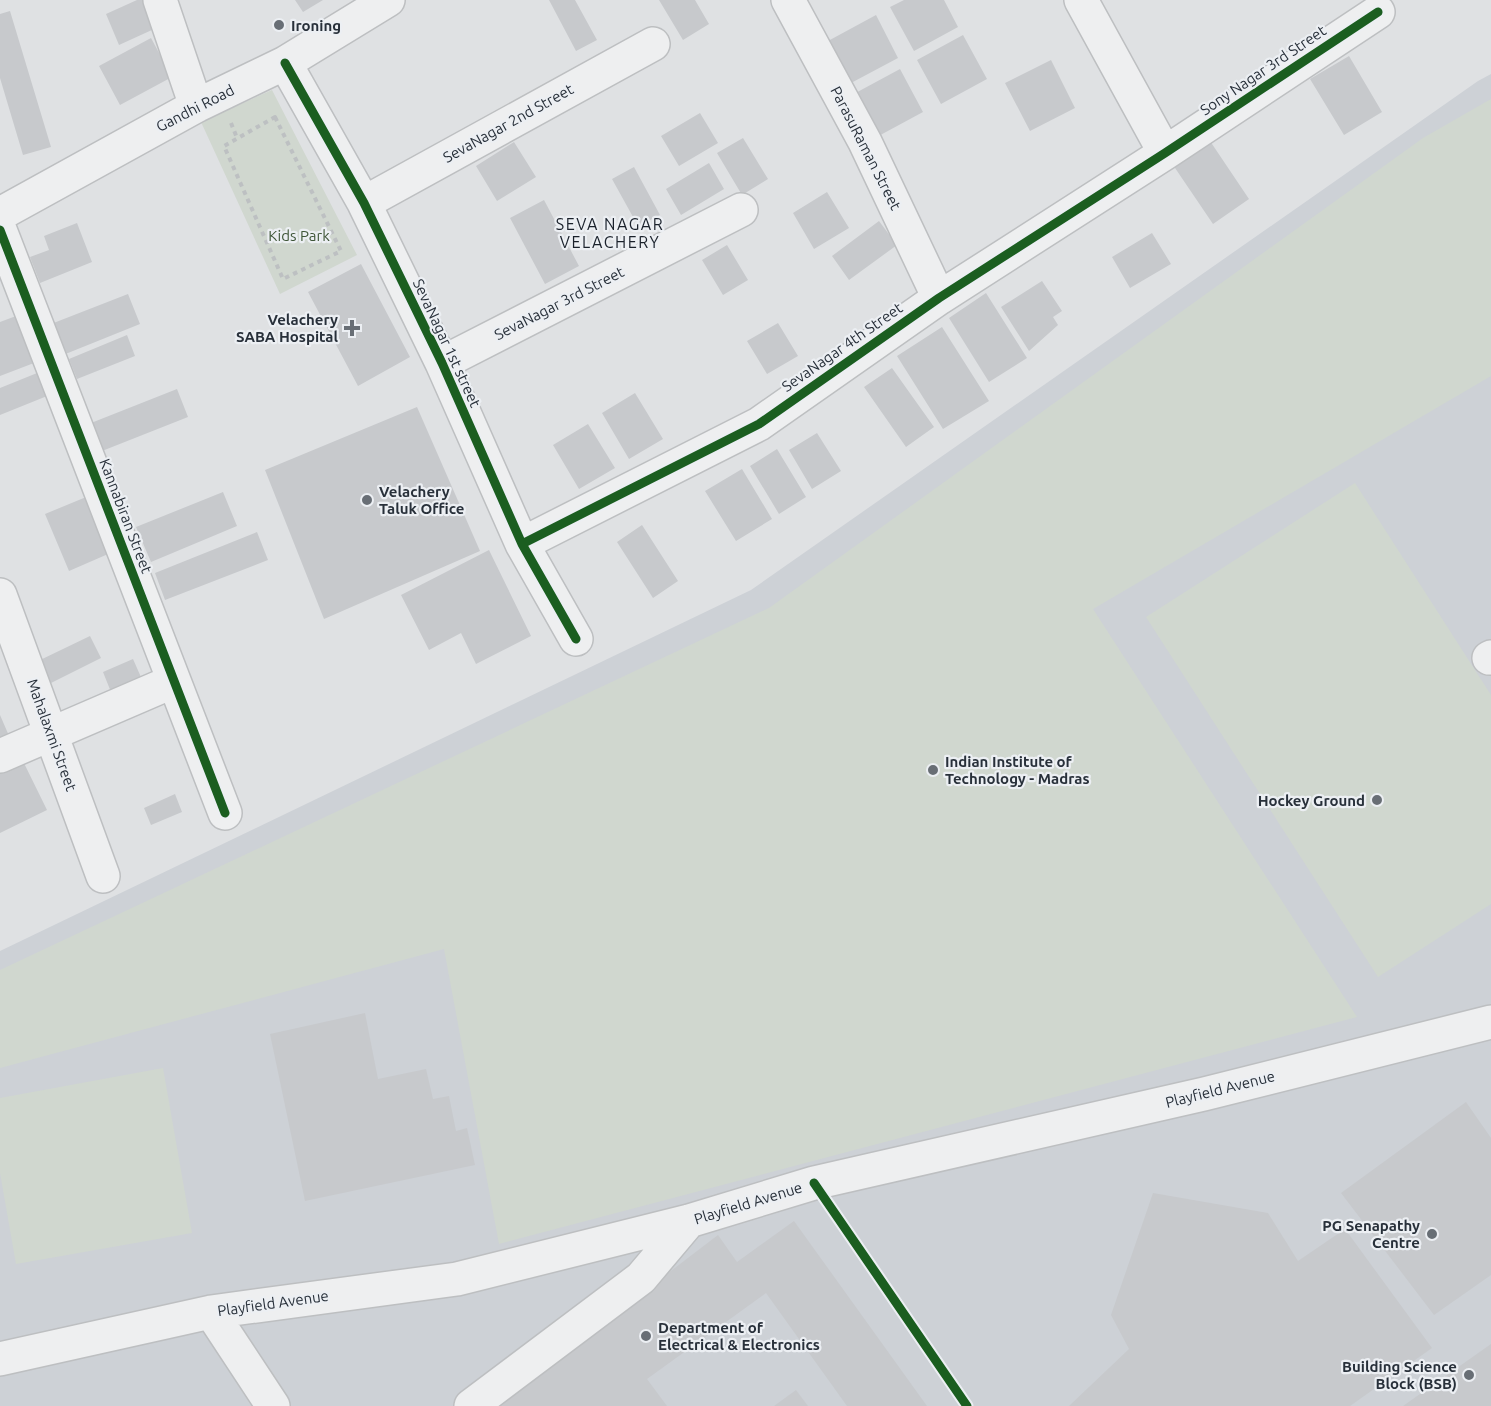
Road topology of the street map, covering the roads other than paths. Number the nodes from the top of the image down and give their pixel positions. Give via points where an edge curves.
1 (160, 0) edge
2 (387, 0) edge
3 (788, 0) edge
4 (1081, 0) edge
5 (1378, 12) dead end
6 (653, 44) dead end
7 (285, 63) junction
8 (196, 106) junction
9 (1165, 153) junction
10 (364, 203) junction
11 (741, 210) dead end
12 (0, 214) edge
13 (0, 230) edge
14 (939, 298) junction
15 (442, 363) junction
16 (522, 544) junction
17 (0, 595) edge
18 (576, 639) dead end
19 (174, 681) junction
20 (52, 735) junction
21 (0, 756) edge
22 (225, 813) dead end
23 (103, 876) dead end
24 (1491, 1022) edge
25 (689, 1221) junction
26 (211, 1312) junction
27 (0, 1359) edge
28 (273, 1406) edge
29 (471, 1406) edge

1 - 8 street
2 - 7 street, Gandhi Road
3 - 14 street, ParasuRaman Street via 865,142
4 - 9 street
5 - 9 street, Sony Nagar 3rd Street
6 - 10 street, SevaNagar 2nd Street
7 - 8 street, Gandhi Road
7 - 10 street, SevaNagar 1st street
8 - 12 street, Gandhi Road
9 - 14 street, SevaNagar 4th Street
10 - 15 street, SevaNagar 1st street
11 - 15 street, SevaNagar 3rd Street
13 - 19 street, Kannabiran Street
14 - 16 street, SevaNagar 4th Street via 759,424
15 - 16 street, SevaNagar 1st street
16 - 18 street, SevaNagar 1st street
17 - 20 street, Mahalaxmi Street
19 - 20 street
19 - 22 street, Kannabiran Street
20 - 21 street
20 - 23 street, Mahalaxmi Street
24 - 25 street, Playfield Avenue via 1204,1094 814,1183
25 - 26 street, Playfield Avenue via 457,1279
25 - 29 street via 641,1278
26 - 27 street, Playfield Avenue
26 - 28 street

